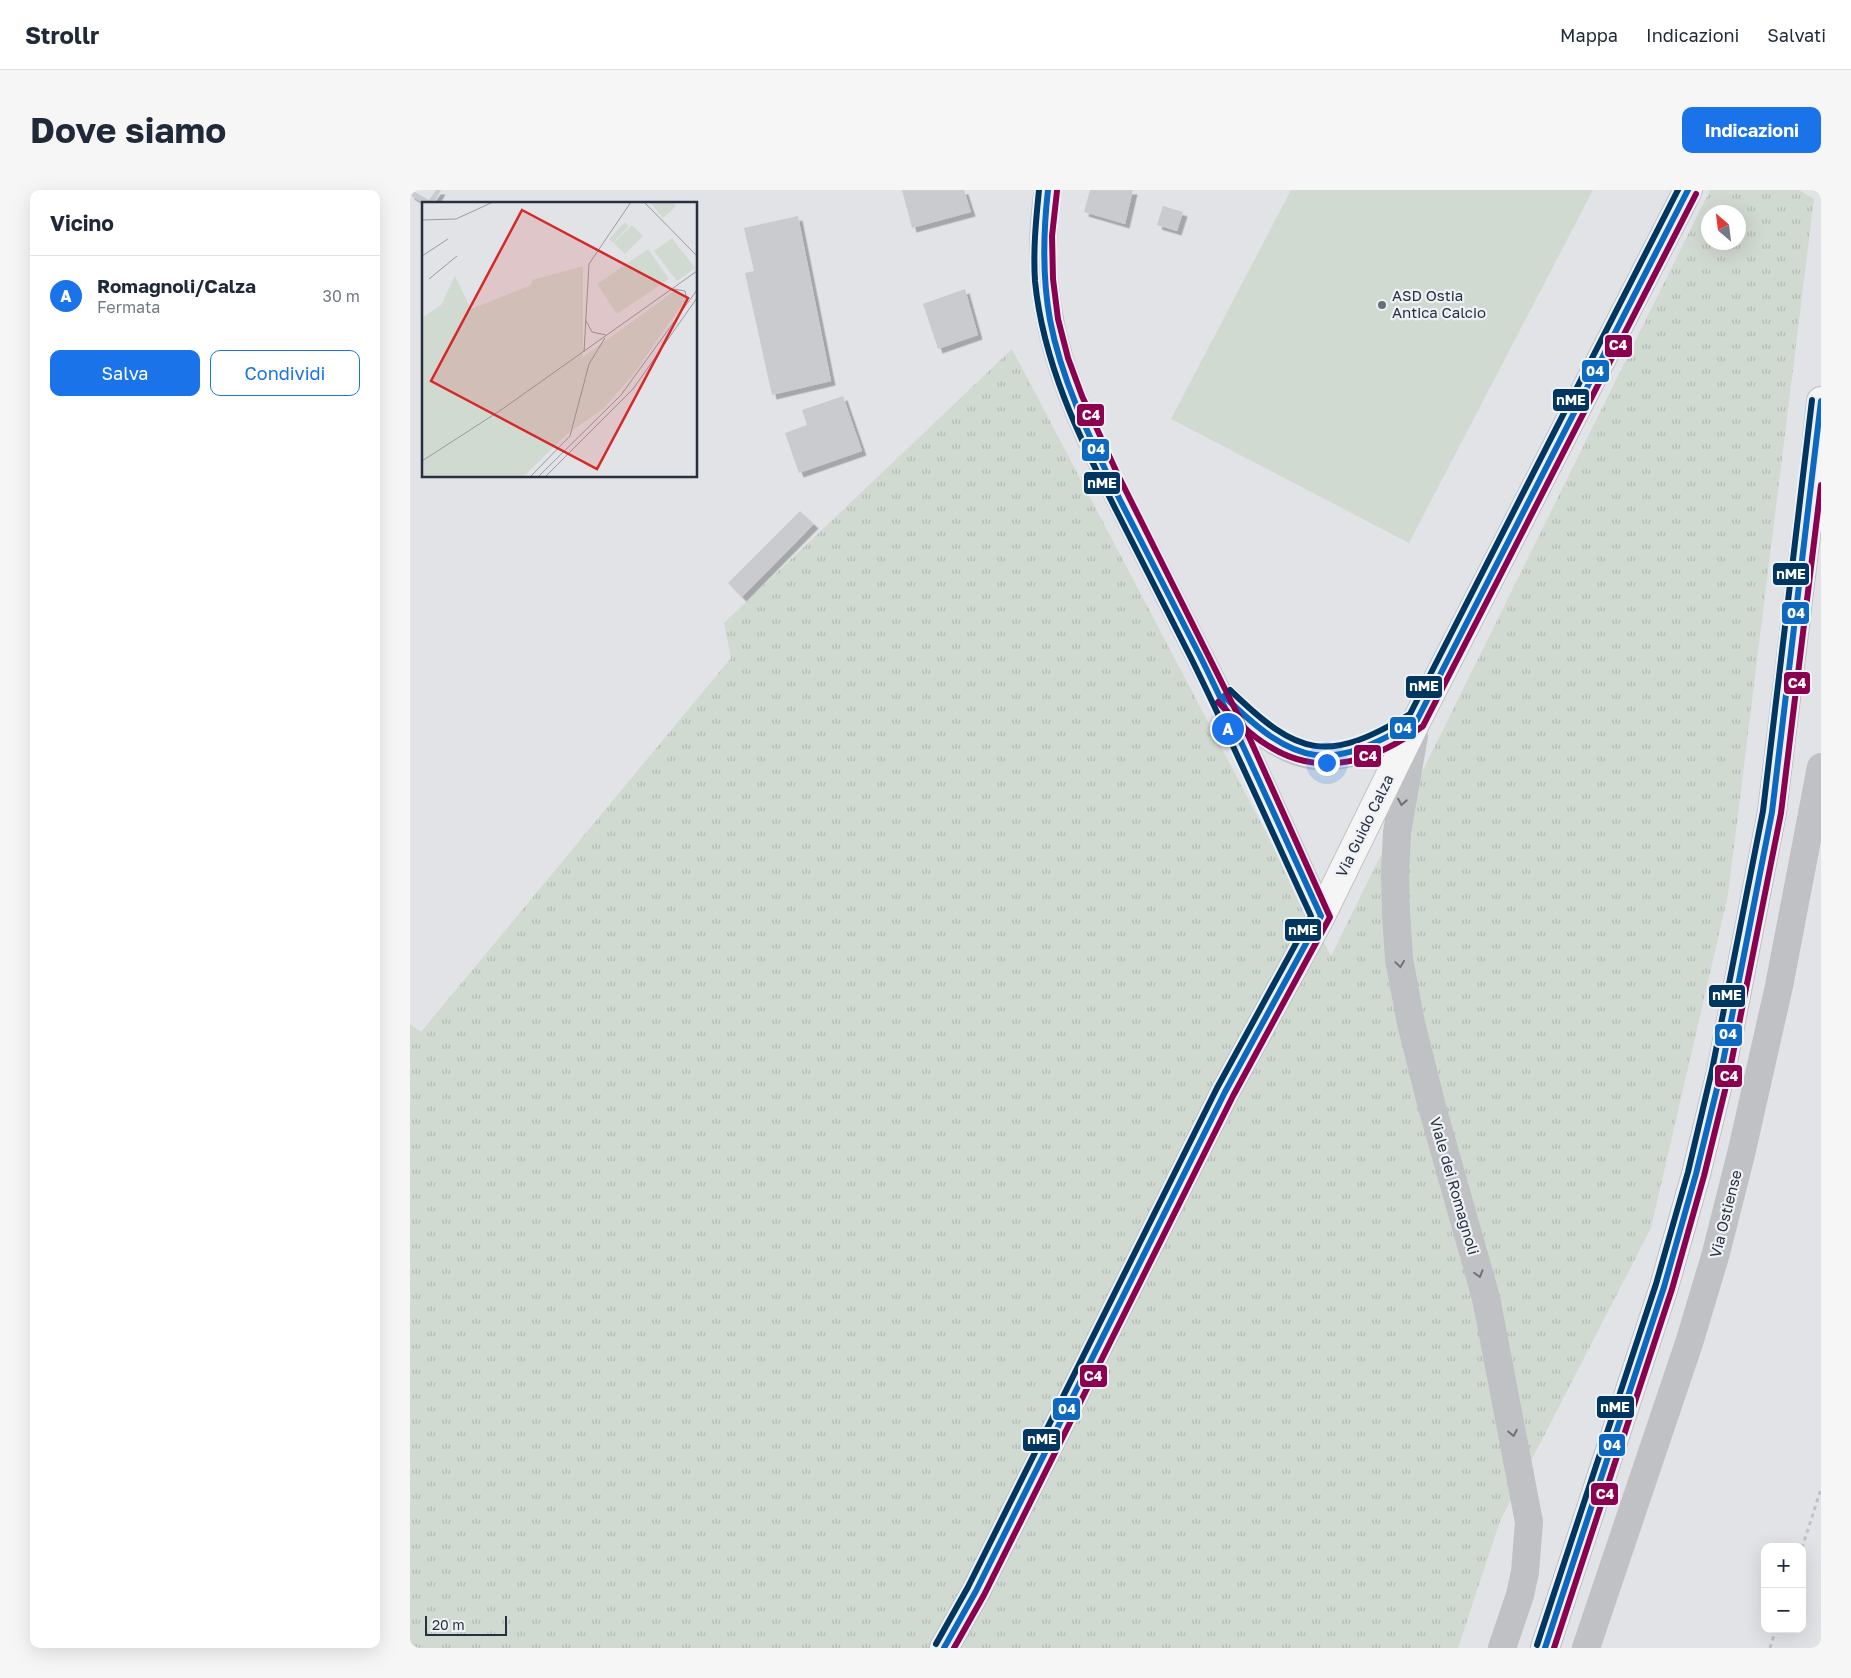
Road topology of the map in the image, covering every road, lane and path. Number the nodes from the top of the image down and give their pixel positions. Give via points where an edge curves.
1 (1048, 190) edge
2 (1688, 190) edge
3 (1821, 401) edge
4 (1216, 687) junction
5 (1417, 720) junction
6 (1821, 767) edge
7 (1321, 916) junction
8 (1821, 1489) edge
9 (1804, 1543) edge
10 (1775, 1633) edge
11 (944, 1648) edge
12 (1502, 1648) edge
13 (1545, 1648) edge
14 (1586, 1648) edge
15 (1770, 1648) edge

1 - 4 street via 1043,238 1044,284 1047,313 1058,357 1077,411
2 - 5 main road, Via Guido Calza
3 - 13 main road via 1772,812 1721,1072 1664,1287
4 - 5 street via 1256,728 1278,743 1306,755 1334,756 1356,752 1387,739
4 - 7 street
5 - 7 main road, Via Guido Calza
5 -> 12 street, Viale dei Romagnoli via 1397,832 1395,873 1400,959 1411,1023 1431,1103 1486,1298 1528,1509 1525,1572
6 - 14 street, Via Ostiense via 1779,986 1716,1253 1690,1340
7 - 11 main road, Via Guido Calza via 1226,1092 976,1591
8 - 9 path
10 - 15 path

